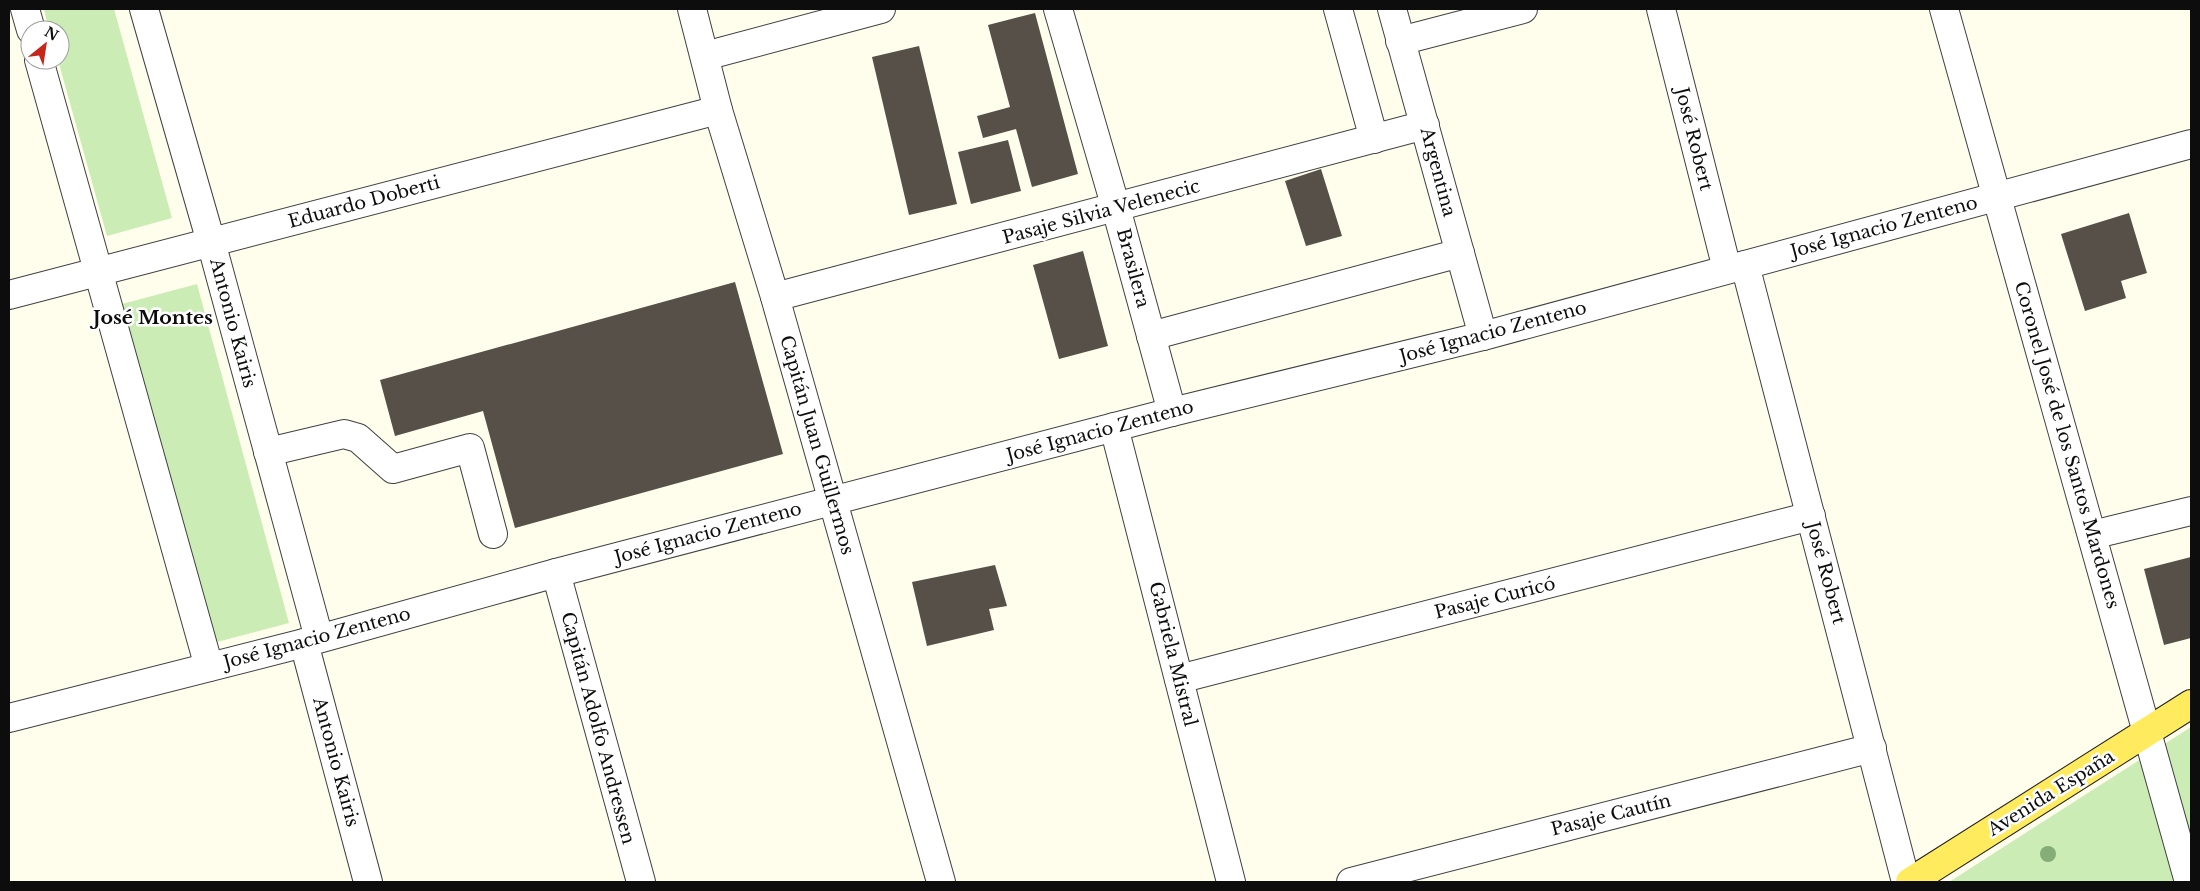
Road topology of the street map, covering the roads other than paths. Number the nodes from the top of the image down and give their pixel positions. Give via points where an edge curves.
1 (144, 9) edge
2 (692, 9) edge
3 (881, 9) edge
4 (1058, 9) edge
5 (1338, 9) edge
6 (1392, 9) edge
7 (1522, 9) edge
8 (1661, 9) edge
9 (1944, 9) edge
10 (1400, 41) junction
11 (705, 56) junction
12 (42, 70) edge
13 (718, 110) junction
14 (1426, 125) junction
15 (1374, 139) junction
16 (2191, 144) edge
17 (1997, 195) junction
18 (1116, 208) junction
19 (211, 242) junction
20 (1460, 253) junction
21 (1736, 267) junction
22 (98, 271) junction
23 (9, 295) edge
24 (776, 297) junction
25 (1151, 336) junction
26 (1483, 336) junction
27 (1172, 412) junction
28 (1114, 427) junction
29 (268, 452) junction
30 (833, 501) junction
31 (2191, 511) edge
32 (1811, 516) junction
33 (493, 534) dead end
34 (2092, 535) junction
35 (556, 573) junction
36 (312, 640) junction
37 (209, 667) junction
38 (1179, 679) junction
39 (2191, 704) edge
40 (9, 718) edge
41 (2147, 733) junction
42 (1872, 748) junction
43 (368, 882) edge
44 (641, 882) edge
45 (941, 882) edge
46 (1231, 882) edge
47 (1351, 882) edge
48 (1906, 882) edge
49 (1910, 882) edge
50 (2189, 882) edge

1 - 19 street, Antonio Kairis
2 - 11 street, Capitán Juan Guillermos
3 - 11 street
4 - 18 street, Brasilera
5 - 15 street
6 - 10 street, Argentina
7 - 10 street
8 - 21 street, José Robert
9 - 17 street, Coronel José de los Santos Mardones
10 - 14 street, Argentina
11 - 13 street, Capitán Juan Guillermos
12 - 22 street
13 - 19 street, Eduardo Doberti
13 - 24 street, Capitán Juan Guillermos
14 - 15 street, Pasaje Silvia Velenecic
14 - 20 street, Argentina
15 - 18 street, Pasaje Silvia Velenecic
16 - 17 street, José Ignacio Zenteno
17 - 21 street, José Ignacio Zenteno
17 - 34 street, Coronel José de los Santos Mardones
18 - 24 street, Pasaje Silvia Velenecic
18 - 25 street, Brasilera
19 - 22 street, Eduardo Doberti
19 - 29 street, Antonio Kairis
20 - 25 street
20 - 26 street, Argentina
21 - 26 street, José Ignacio Zenteno
21 - 32 street, José Robert
22 - 23 street, Eduardo Doberti
22 - 37 street
24 - 30 street, Capitán Juan Guillermos
25 - 27 street, Brasilera
26 - 27 street, José Ignacio Zenteno
27 - 28 street, José Ignacio Zenteno
28 - 30 street, José Ignacio Zenteno
28 - 38 street, Gabriela Mistral
29 - 33 street via 344,434 358,438 393,469 470,448
29 - 36 street, Antonio Kairis
30 - 35 street, José Ignacio Zenteno
30 - 45 street, Capitán Juan Guillermos
31 - 34 street
32 - 38 street, Pasaje Curicó
32 - 42 street, José Robert
34 - 41 street, Coronel José de los Santos Mardones
35 - 36 street, José Ignacio Zenteno
35 - 44 street, Capitán Adolfo Andressen
36 - 37 street, José Ignacio Zenteno
36 - 43 street, Antonio Kairis
37 - 40 street, José Ignacio Zenteno
38 - 46 street, Gabriela Mistral
39 - 41 main road, Avenida España
41 - 49 main road, Avenida España
41 - 50 street, Coronel José de los Santos Mardones
42 - 47 street, Pasaje Cautín
42 - 48 street, José Robert

